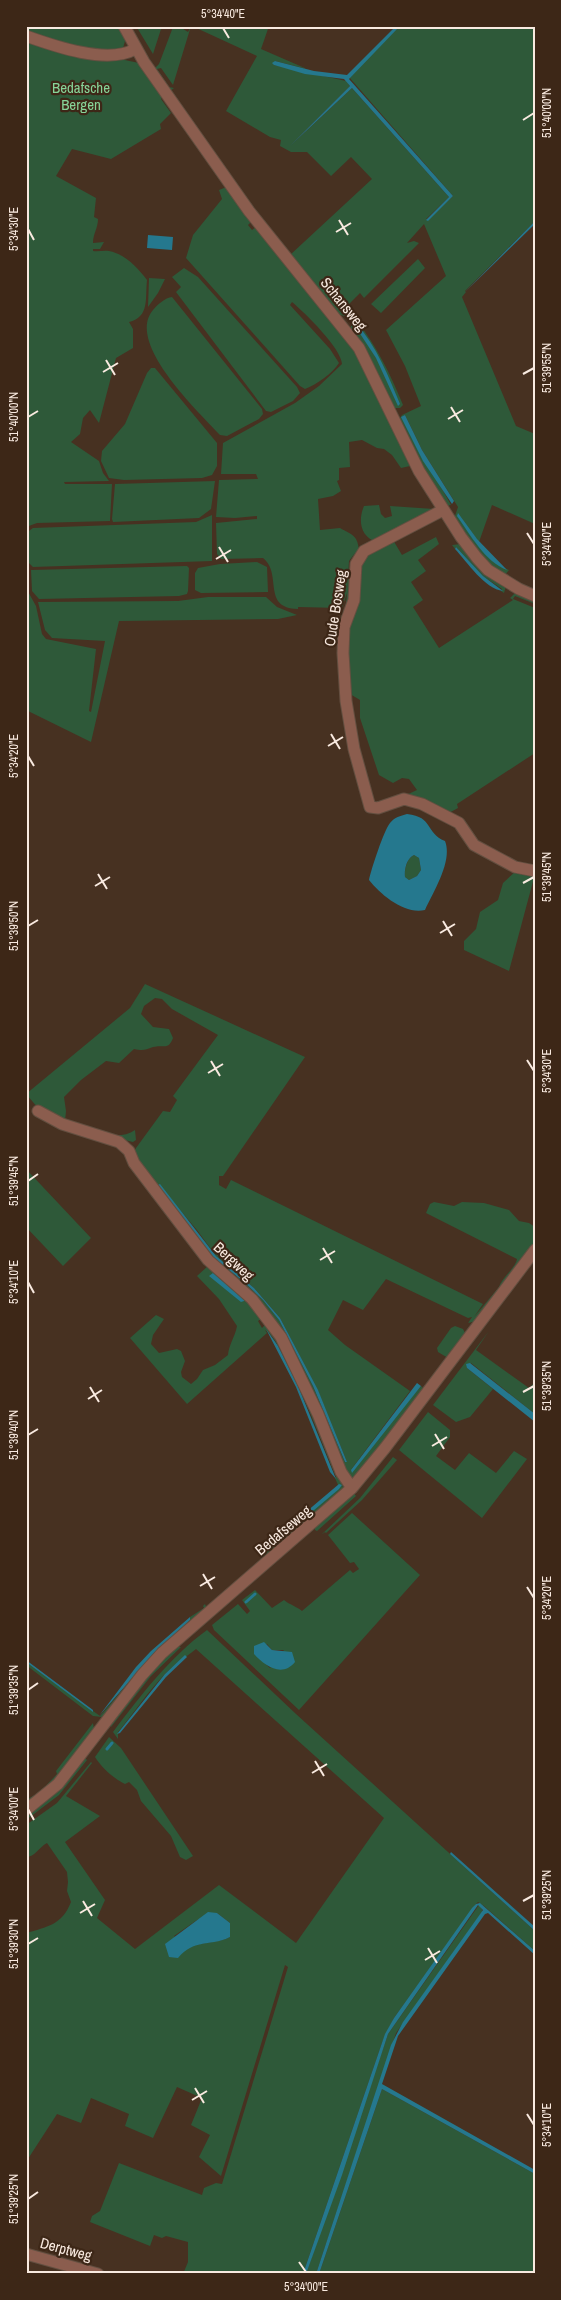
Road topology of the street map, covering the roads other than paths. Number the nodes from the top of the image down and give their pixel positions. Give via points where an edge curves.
1 (124, 26) edge
2 (26, 36) edge
3 (135, 49) junction
4 (444, 510) junction
5 (535, 596) edge
6 (535, 871) edge
7 (38, 1111) dead end
8 (535, 1250) edge
9 (352, 1488) junction
10 (26, 1810) edge
11 (26, 2254) edge
12 (98, 2274) edge

1 - 3 street, Schansweg
2 - 3 street via 90,53 120,56
3 - 4 street, Schansweg via 269,238 359,348 419,471
4 - 5 street, Schansweg via 488,570
4 - 6 street, Oude Bosweg via 372,546 358,559 354,600 342,640 346,701 354,749 370,807 378,808 404,799 422,804 459,823 474,845 515,867
7 - 9 street, Bergweg via 62,1124 124,1146 208,1260 252,1298 287,1348
8 - 9 street, Bedafseweg
9 - 10 street, Bedafseweg via 162,1653 58,1784
11 - 12 street, Derptweg

